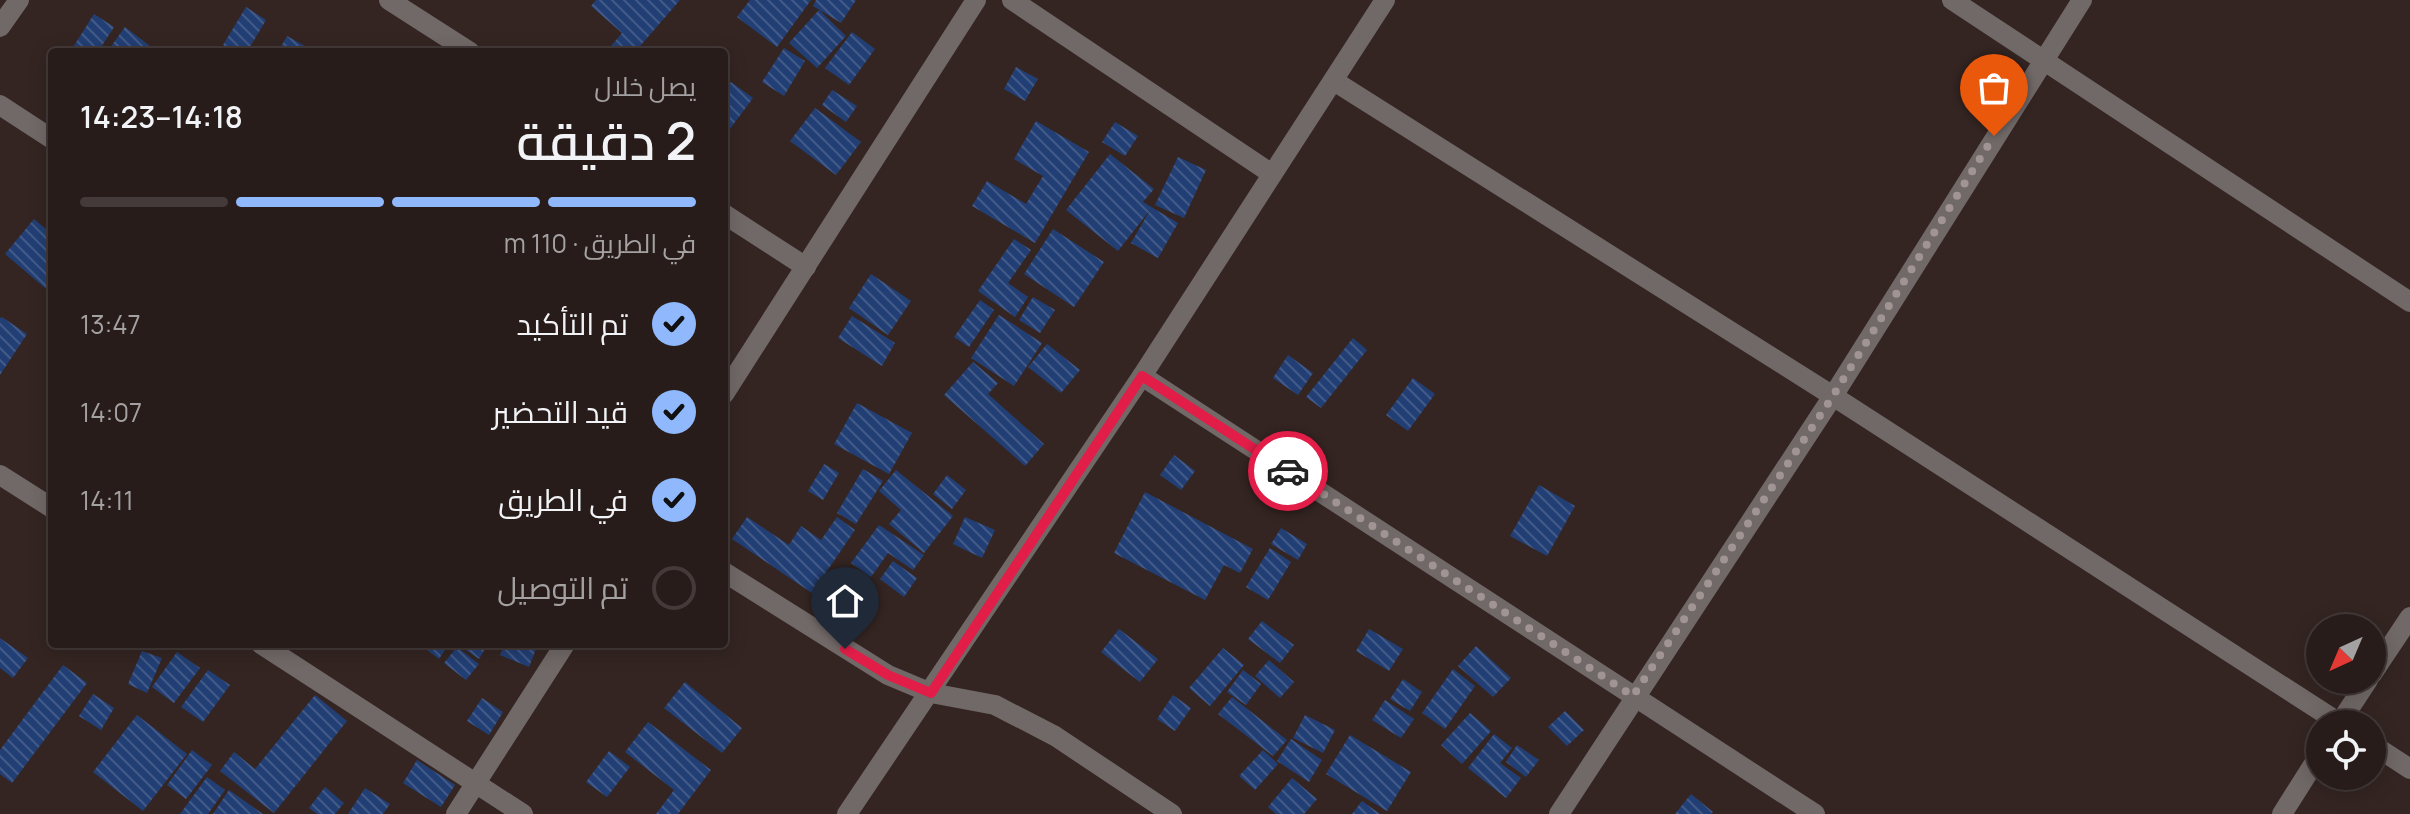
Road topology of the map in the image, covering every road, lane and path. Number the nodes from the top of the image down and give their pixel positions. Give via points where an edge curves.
1 (19, 0) edge
2 (389, 0) edge
3 (976, 0) edge
4 (1012, 0) edge
5 (1385, 0) edge
6 (1952, 0) edge
7 (2082, 0) edge
8 (0, 27) edge
9 (464, 48) edge
10 (2043, 58) junction
11 (1334, 81) junction
12 (0, 105) edge
13 (48, 136) edge
14 (1272, 174) junction
15 (728, 217) edge
16 (806, 267) junction
17 (2410, 302) edge
18 (1142, 376) junction
19 (728, 388) edge
20 (1833, 396) junction
21 (0, 475) edge
22 (48, 505) edge
23 (728, 575) edge
24 (2410, 617) edge
25 (267, 648) edge
26 (562, 648) edge
27 (2386, 653) edge
28 (931, 693) junction
29 (1633, 696) junction
30 (2318, 710) edge
31 (2386, 753) edge
32 (2410, 769) edge
33 (2306, 776) edge
34 (476, 784) junction
35 (456, 814) edge
36 (523, 814) edge
37 (847, 814) edge
38 (1172, 814) edge
39 (1559, 814) edge
40 (1815, 814) edge
41 (2282, 814) edge

1 - 8 street
2 - 9 street
3 - 16 street
4 - 14 street
5 - 11 street
6 - 10 street
7 - 10 street
10 - 17 street
10 - 20 street
11 - 14 street
11 - 20 street
12 - 13 street
14 - 18 street
15 - 16 street
16 - 19 street
18 - 28 street
18 - 29 street
20 - 29 street
20 - 30 street
21 - 22 street
23 - 28 street via 888,675
24 - 27 street
25 - 34 street
26 - 34 street
28 - 37 street
28 - 38 street via 995,705 1055,736
29 - 39 street
29 - 40 street
31 - 32 street
33 - 41 street
34 - 35 street
34 - 36 street

